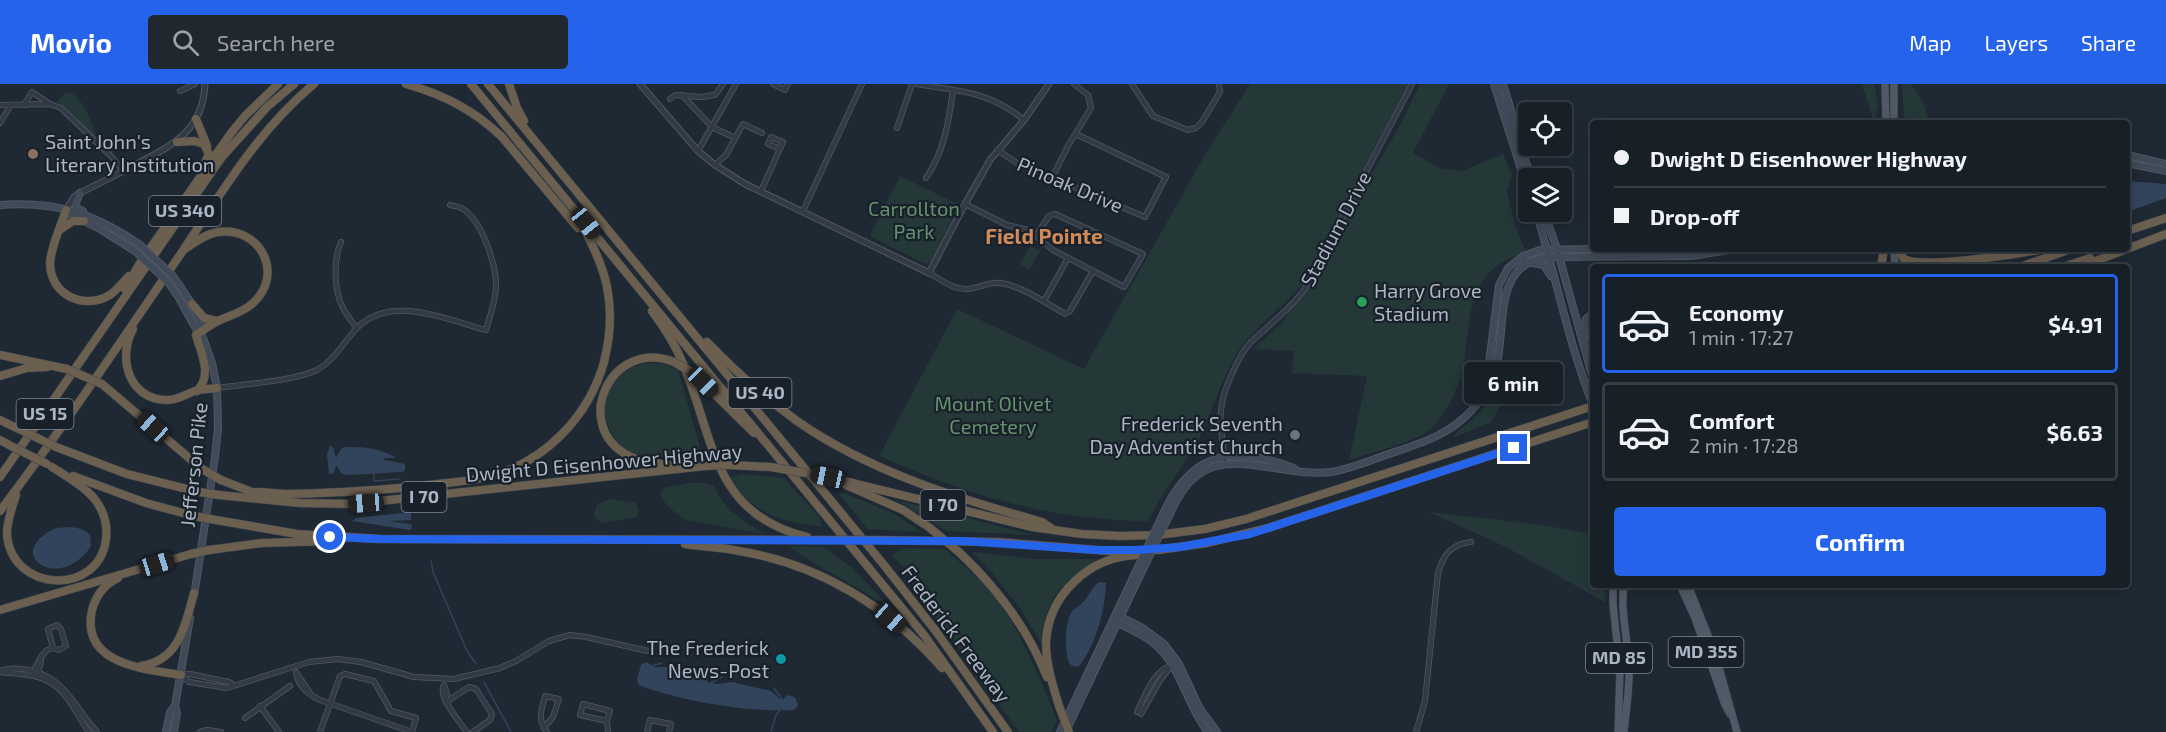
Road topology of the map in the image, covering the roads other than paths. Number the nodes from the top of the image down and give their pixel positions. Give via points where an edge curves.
1 (195, 84) edge
2 (205, 84) edge
3 (280, 84) edge
4 (294, 84) edge
5 (314, 84) edge
6 (321, 84) edge
7 (406, 84) edge
8 (471, 84) edge
9 (488, 84) edge
10 (509, 84) edge
11 (640, 84) edge
12 (723, 84) edge
13 (736, 84) edge
14 (773, 84) edge
15 (788, 84) edge
16 (862, 84) edge
17 (914, 84) edge
18 (1049, 84) edge
19 (1074, 84) edge
20 (1132, 84) edge
21 (1219, 84) edge
22 (1412, 84) edge
23 (1495, 84) edge
24 (1503, 84) edge
25 (1885, 84) edge
26 (1894, 84) edge
27 (953, 90) junction
28 (180, 91) dead end
29 (682, 95) junction
30 (670, 99) dead end
31 (296, 101) junction
32 (50, 104) junction
33 (0, 105) edge
34 (11, 105) junction
35 (24, 105) junction
36 (196, 119) junction
37 (1024, 120) junction
38 (1890, 120) edge
39 (1890, 120) edge
40 (0, 123) edge
41 (712, 127) junction
42 (897, 128) dead end
43 (762, 133) dead end
44 (1076, 134) junction
45 (1518, 136) edge
46 (735, 138) junction
47 (1518, 139) edge
48 (177, 142) junction
49 (208, 148) junction
50 (542, 148) junction
51 (780, 149) dead end
52 (997, 150) junction
53 (698, 151) junction
54 (2130, 156) edge
55 (2130, 164) edge
56 (2166, 164) edge
57 (715, 165) junction
58 (1521, 168) edge
59 (123, 171) junction
60 (2166, 171) edge
61 (926, 178) dead end
62 (1052, 178) junction
63 (193, 189) junction
64 (760, 191) junction
65 (80, 193) junction
66 (965, 204) junction
67 (0, 205) edge
68 (450, 205) dead end
69 (573, 207) junction
70 (66, 210) junction
71 (803, 211) junction
72 (2166, 218) edge
73 (84, 221) junction
74 (1539, 222) edge
75 (1548, 222) edge
76 (107, 224) junction
77 (59, 230) junction
78 (2130, 230) edge
79 (2166, 234) edge
80 (1036, 236) junction
81 (600, 240) junction
82 (341, 242) dead end
83 (2130, 245) edge
84 (2130, 248) edge
85 (1548, 249) junction
86 (1557, 249) junction
87 (1590, 249) edge
88 (182, 252) junction
89 (1654, 252) edge
90 (1716, 252) edge
91 (1898, 252) edge
92 (2020, 252) edge
93 (2062, 252) edge
94 (2109, 252) edge
95 (2119, 252) edge
96 (1650, 256) junction
97 (1550, 257) junction
98 (1559, 257) junction
99 (1068, 258) junction
100 (1957, 260) junction
101 (141, 263) junction
102 (1528, 263) junction
103 (1946, 264) edge
104 (2028, 264) edge
105 (2072, 264) edge
106 (2088, 264) edge
107 (1093, 271) junction
108 (929, 273) junction
109 (1557, 290) junction
110 (148, 301) junction
111 (1044, 301) junction
112 (610, 302) junction
113 (192, 304) junction
114 (675, 309) junction
115 (1590, 316) edge
116 (217, 321) junction
117 (357, 328) junction
118 (201, 332) junction
119 (89, 350) junction
120 (0, 355) edge
121 (1588, 365) junction
122 (58, 367) junction
123 (1590, 371) edge
124 (0, 376) edge
125 (217, 388) junction
126 (1486, 388) junction
127 (197, 391) junction
128 (1590, 398) edge
129 (1590, 407) edge
130 (0, 420) edge
131 (1590, 423) edge
132 (0, 440) edge
133 (1225, 459) junction
134 (49, 466) junction
135 (684, 468) junction
136 (0, 477) edge
137 (828, 477) junction
138 (799, 481) junction
139 (20, 485) junction
140 (256, 492) junction
141 (321, 504) junction
142 (0, 512) edge
143 (1057, 532) junction
144 (1250, 534) junction
145 (381, 539) junction
146 (653, 540) junction
147 (834, 540) junction
148 (1471, 542) dead end
149 (142, 568) junction
150 (1613, 588) edge
151 (1624, 588) edge
152 (1681, 588) edge
153 (1689, 588) edge
154 (194, 593) junction
155 (0, 610) edge
156 (1117, 619) junction
157 (53, 648) junction
158 (648, 651) dead end
159 (1175, 664) junction
160 (136, 667) junction
161 (295, 669) junction
162 (0, 672) edge
163 (36, 674) junction
164 (181, 675) junction
165 (444, 682) junction
166 (290, 686) dead end
167 (446, 701) junction
168 (330, 704) junction
169 (974, 705) junction
170 (175, 706) junction
171 (260, 706) junction
172 (1059, 706) junction
173 (1139, 713) dead end
174 (245, 718) dead end
175 (1733, 719) junction
176 (607, 721) junction
177 (92, 726) junction
178 (545, 730) edge
179 (87, 731) edge
180 (464, 731) edge
181 (97, 732) edge
182 (166, 732) edge
183 (174, 732) edge
184 (200, 732) edge
185 (221, 732) edge
186 (279, 732) edge
187 (320, 732) edge
188 (412, 732) edge
189 (473, 732) edge
190 (608, 732) edge
191 (647, 732) edge
192 (669, 732) edge
193 (993, 732) edge
194 (1008, 732) edge
195 (1060, 732) edge
196 (1068, 732) edge
197 (1208, 732) edge
198 (1217, 732) edge
199 (1416, 732) edge
200 (1618, 732) edge
201 (1624, 732) edge
202 (1737, 732) edge

1 - 28 street
2 - 36 street
3 - 63 highway, US 15 via 238,125
4 - 119 highway, US 340 via 267,107 222,157
5 - 31 highway
6 - 31 highway, US 15
7 - 112 highway via 464,106 502,137 583,235 599,265
8 - 69 highway, Frederick Freeway / US 40
9 - 50 highway, Frederick Freeway / US 40
10 - 50 highway via 517,108
11 - 53 street
12 - 29 street via 715,95
13 - 41 street
14 - 15 street via 785,90
16 - 71 street
17 - 27 street
17 - 42 street
18 - 37 street
19 - 44 street via 1088,95 1090,108
20 - 21 street via 1153,116 1188,130 1202,122 1220,91
22 - 133 street, Stadium Drive via 1304,290 1239,359 1221,403
23 - 47 main road
23 - 58 main road
24 - 45 main road
25 - 38 main road
26 - 39 main road
27 - 37 street via 1004,104
27 - 61 street via 949,127
29 - 30 street
29 - 41 street
31 - 88 highway, US 15 via 256,144
32 - 35 street
32 - 35 street via 32,92
32 - 59 street via 61,108
33 - 34 street
34 - 35 street
34 - 40 street
36 - 48 street
36 - 49 highway
37 - 52 street
41 - 46 street
41 - 53 street
43 - 46 street via 743,124
44 - 62 street
44 - 62 street, Pinoak Drive via 1166,177 1145,217
46 - 57 street
48 - 49 highway via 200,141
48 - 59 street
49 - 63 highway
50 - 114 highway, Frederick Freeway / US 40
51 - 64 street
52 - 62 street, Pinoak Drive
52 - 66 street
53 - 57 street
54 - 56 main road
55 - 60 main road
57 - 64 street
59 - 65 street
63 - 101 highway, US 15
64 - 71 street
65 - 70 street
65 - 76 main road via 76,207
66 - 80 street
66 - 108 street
67 - 70 main road, Jefferson Pike
68 - 117 street via 469,214 495,267 495,295 486,330 399,311 372,318
69 - 81 highway, Frederick Freeway / US 40
69 - 112 highway via 599,258
70 - 73 main road, Jefferson Pike
70 - 76 main road, Jefferson Pike
70 - 77 highway
71 - 108 street
72 - 78 highway
73 - 77 highway via 73,221
73 - 118 main road, Jefferson Pike, bridge via 135,251 168,282
74 - 85 main road
75 - 86 main road
76 - 113 main road, Jefferson Pike, bridge via 139,244 172,276
77 - 101 highway via 50,265 53,280 68,296 93,301 109,295
79 - 83 highway
79 - 84 highway
80 - 99 street
80 - 107 street via 1049,216 1055,214 1143,254 1124,287
81 - 138 highway, Frederick Freeway
81 - 147 highway, US 40 via 674,345 719,467 737,497 773,526 800,536
82 - 117 street via 336,254 339,298
85 - 86 main road
85 - 97 main road
85 - 126 main road via 1523,256 1503,276
86 - 87 main road
86 - 98 main road
88 - 110 highway, US 15
88 - 116 highway via 208,235 234,232 253,241 264,255 267,280 258,298 244,310
89 - 96 main road
90 - 96 main road
91 - 100 highway via 1909,262
92 - 100 highway
93 - 104 highway
94 - 105 highway
95 - 106 highway
96 - 98 main road
97 - 98 main road
97 - 102 main road
97 - 109 main road
98 - 121 main road
99 - 107 street
99 - 111 street
100 - 103 highway
101 - 119 highway, US 15
102 - 109 main road via 1544,266
102 - 126 main road via 1510,280 1497,366
107 - 111 street via 1068,314
108 - 111 street via 955,287 969,289 1000,283
109 - 128 main road
110 - 127 highway via 127,342 125,363 130,379 141,391 157,399 175,399
110 - 139 highway, US 15
112 - 140 highway via 607,346 590,396 569,427 527,461 493,476 468,481 364,491
113 - 116 highway via 204,318
113 - 118 main road, Jefferson Pike
114 - 143 highway, US 40 via 751,385 816,433 905,478 1042,522
114 - 194 highway, Frederick Freeway via 891,574
115 - 121 main road via 1584,327
116 - 118 highway
117 - 125 street via 332,358 316,370
118 - 125 main road, Jefferson Pike
118 - 127 highway via 196,335 206,372
119 - 136 highway, US 15
120 - 122 highway
121 - 123 main road
122 - 124 highway
122 - 140 highway, bridge via 102,384 202,469
125 - 127 highway
125 - 154 main road, Jefferson Pike via 215,458
126 - 133 main road via 1476,405 1450,429 1430,440 1336,471 1296,470 1246,456
129 - 143 highway, I 70 via 1224,525 1120,536
130 - 141 highway, Dwight D Eisenhower Highway / I 70, bridge via 127,474 199,492
131 - 144 highway, I 70
132 - 134 highway, I 70, bridge
133 - 156 main road, bridge via 1200,465 1173,492
134 - 139 highway via 91,495 105,519 103,551 81,575 49,581 27,571 15,559 7,528
134 - 145 highway, I 70, bridge via 129,497 194,516 297,534
135 - 137 highway, Dwight D Eisenhower Highway / I 70, bridge via 771,467
135 - 138 highway, bridge via 638,460 624,453 606,433 601,402 611,377 623,366 648,357 664,358 693,373
135 - 141 highway, Dwight D Eisenhower Highway / I 70 via 381,502
137 - 143 highway, I 70
137 - 172 highway, bridge via 903,510 960,553 989,582 1019,623 1040,659
138 - 169 highway, Frederick Freeway via 924,635
139 - 142 highway, US 15
140 - 141 highway
144 - 147 highway, I 70, bridge via 1180,547 1136,550 975,541
144 - 172 highway via 1181,551 1120,557 1100,564 1071,585 1058,603 1047,634 1048,666
145 - 146 highway, I 70
145 - 149 highway, bridge via 262,543 209,550
146 - 147 highway, I 70
146 - 169 highway via 760,555 832,581 873,605 907,632
148 - 199 street via 1455,546 1442,559 1425,701
149 - 155 highway
149 - 160 highway via 107,585 92,614 95,638 103,651 115,661
150 - 200 main road, MD 85 via 1620,671
151 - 201 main road, MD 85 via 1630,666
152 - 175 main road, MD 355
153 - 175 main road, MD 355 via 1715,652
154 - 160 highway via 176,647 160,661
154 - 164 main road, Jefferson Pike
156 - 159 main road via 1155,644
156 - 195 main road
156 - 196 main road
157 - 157 street via 48,629 57,625 66,646
157 - 163 street via 40,657
158 - 165 street via 586,637 563,636 500,668
159 - 173 street
159 - 197 main road
159 - 198 main road
160 - 164 highway
161 - 164 street via 227,688 189,682
161 - 165 street via 318,661 347,660
161 - 168 street via 310,693
162 - 163 street via 12,668
163 - 177 street via 67,691
163 - 179 street via 68,699
164 - 170 main road, Jefferson Pike
165 - 167 street
166 - 171 street
167 - 180 street
167 - 189 street via 469,687 476,689 492,717
168 - 187 street
168 - 188 street
168 - 188 street via 341,675 372,679 391,711 416,718
169 - 193 highway
170 - 182 main road
170 - 183 main road
171 - 174 street
171 - 186 street
172 - 196 highway, bridge
175 - 202 main road, MD 355
176 - 176 street via 610,711 583,705 580,715
176 - 190 street
177 - 179 street
177 - 181 street
178 - 178 street via 554,717 558,699 545,696 540,717
184 - 185 street
191 - 192 street via 650,720 670,724

